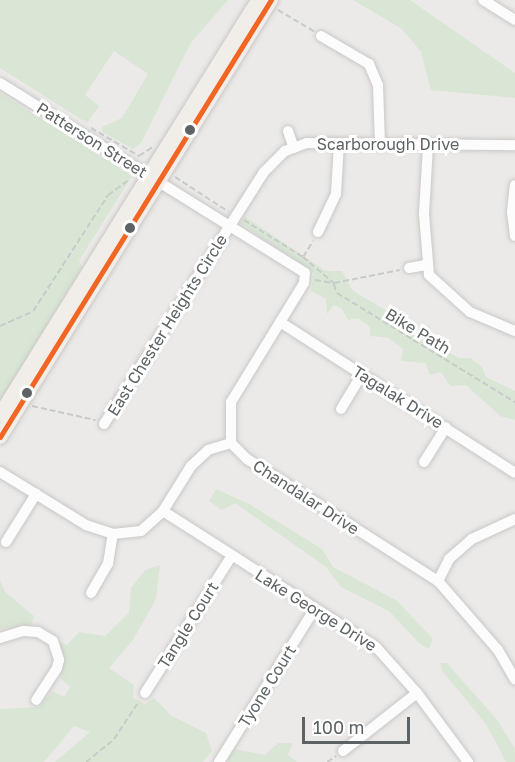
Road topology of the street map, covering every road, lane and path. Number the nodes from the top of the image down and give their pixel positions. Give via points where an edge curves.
1 (258, 0) edge
2 (483, 0) edge
3 (273, 4) edge
4 (515, 20) edge
5 (321, 36) joint
6 (0, 83) edge
7 (288, 131) dead end
8 (339, 144) junction
9 (380, 145) junction
10 (515, 145) edge
11 (428, 146) junction
12 (294, 148) junction
13 (144, 153) dead end
14 (147, 159) dead end
15 (175, 176) dead end
16 (153, 178) junction
17 (127, 182) dead end
18 (515, 184) edge
19 (236, 216) junction
20 (230, 226) junction
21 (318, 232) joint
22 (515, 236) edge
23 (303, 257) junction
24 (426, 265) junction
25 (409, 268) joint
26 (315, 280) dead end
27 (334, 283) junction
28 (280, 322) junction
29 (0, 326) edge
30 (515, 332) edge
31 (361, 376) junction
32 (515, 402) edge
33 (31, 405) dead end
34 (341, 409) dead end
35 (0, 415) edge
36 (104, 424) joint
37 (446, 427) junction
38 (0, 437) edge
39 (231, 443) junction
40 (424, 462) dead end
41 (0, 472) edge
42 (515, 473) edge
43 (36, 494) junction
44 (163, 511) junction
45 (515, 519) edge
46 (113, 534) junction
47 (6, 542) dead end
48 (231, 557) junction
49 (438, 581) junction
50 (91, 593) dead end
51 (314, 610) junction
52 (0, 638) edge
53 (515, 680) edge
54 (145, 693) joint
55 (417, 693) junction
56 (36, 700) dead end
57 (343, 751) dead end
58 (86, 762) edge
59 (219, 762) edge
60 (468, 762) edge

1 - 16 main road
2 - 4 street
3 - 5 path
3 - 16 main road
5 - 9 street via 369,64 378,85
6 - 16 street, Patterson Street
7 - 12 street
8 - 9 street, Scarborough Drive
8 - 12 street, Scarborough Drive
8 - 21 street via 336,194
9 - 11 street, Scarborough Drive
10 - 11 street, Scarborough Drive
11 - 24 street via 423,214
12 - 19 street, Scarborough Drive via 272,161
13 - 14 path
15 - 19 path, Bike Path
16 - 20 street, Patterson Street
16 - 35 main road
16 - 38 main road
17 - 29 path via 108,195 33,311
18 - 22 street
19 - 20 street, Scarborough Drive
19 - 23 path, Bike Path
20 - 28 street, Patterson Street via 305,273 304,283
20 - 36 street, East Chester Heights Circle
21 - 23 path
23 - 27 path, Bike Path
24 - 25 street
24 - 30 street via 436,285 454,300 493,324
25 - 27 path
26 - 27 path
27 - 32 path, Bike Path via 337,293
28 - 31 street, Tagalak Drive
28 - 39 street via 231,402
31 - 34 street
31 - 37 street, Tagalak Drive
33 - 36 path via 87,416
37 - 40 street
37 - 42 street, Tagalak Drive
39 - 44 street via 208,450 190,466
39 - 49 street, Chandalar Drive via 247,459
41 - 43 street
43 - 46 street via 86,525
43 - 47 street
44 - 46 street via 141,531
44 - 48 street, Lake George Drive
45 - 49 street via 472,539 449,559
46 - 50 street via 108,564
48 - 51 street, Lake George Drive
48 - 54 street, Tangle Court
49 - 53 street, Chandalar Drive via 498,650
51 - 55 street, Lake George Drive via 376,647
51 - 59 street, Tyone Court
52 - 56 street via 23,631 38,632 53,641 59,660 57,668
54 - 58 path via 114,739
55 - 57 street
55 - 60 street, Lake George Drive

